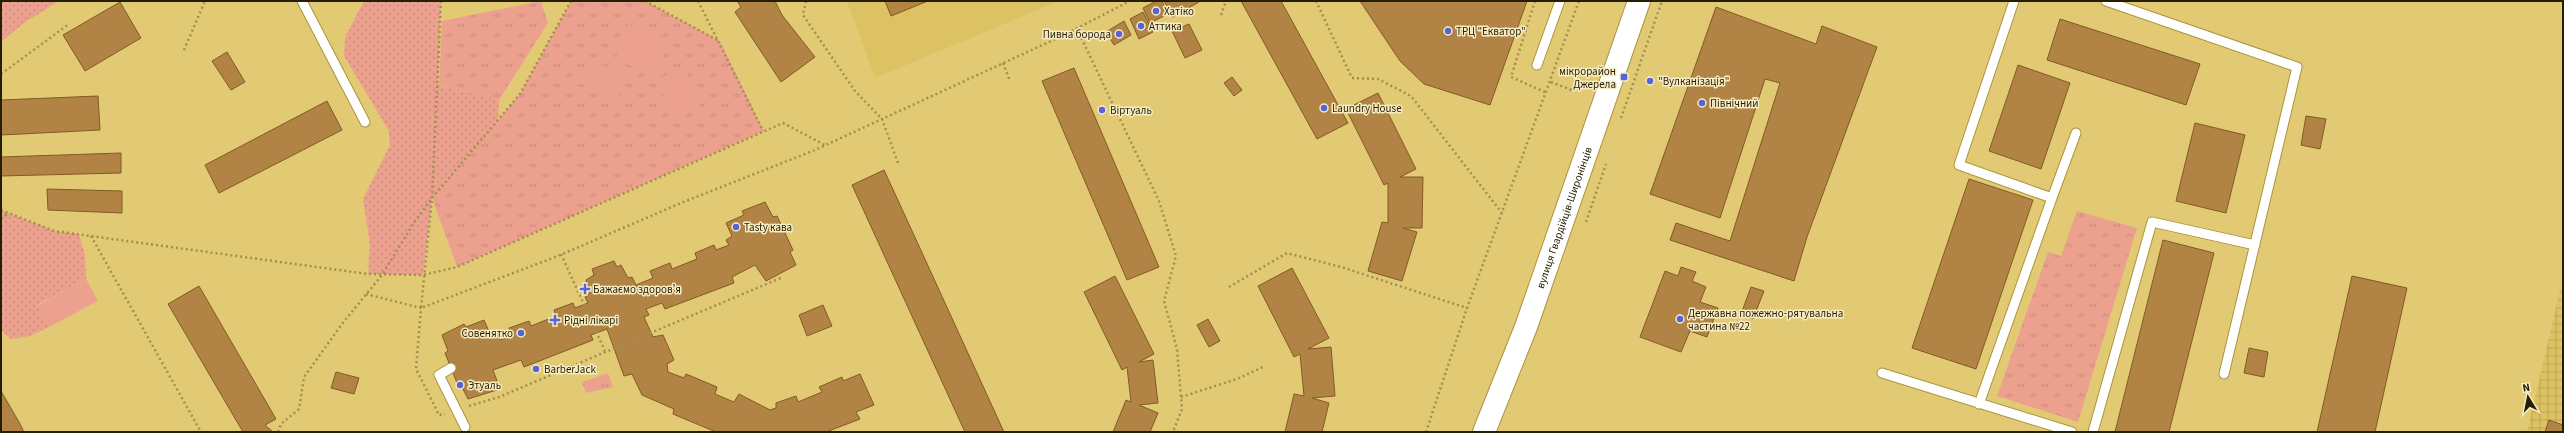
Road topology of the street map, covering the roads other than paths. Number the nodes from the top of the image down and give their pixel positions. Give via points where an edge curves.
1 (302, 1) edge
2 (1560, 1) edge
3 (1639, 1) edge
4 (2014, 1) edge
5 (2106, 1) edge
6 (1537, 65) dead end
7 (365, 122) dead end
8 (2076, 133) dead end
9 (2052, 198) junction
10 (2255, 245) junction
11 (451, 368) dead end
12 (1882, 373) dead end
13 (2224, 374) dead end
14 (1979, 404) junction
15 (465, 427) dead end
16 (1484, 432) edge
17 (2072, 432) edge
18 (2093, 432) edge

1 - 7 lane
2 - 6 lane
3 - 16 main road, вулиця Гвардійців-Широнінців via 1526,327
4 - 9 lane via 1958,165
5 - 10 lane via 2297,67
8 - 9 lane
9 - 14 lane
10 - 13 lane
10 - 18 lane via 2152,222
11 - 15 lane via 439,375
12 - 14 lane
14 - 17 lane

